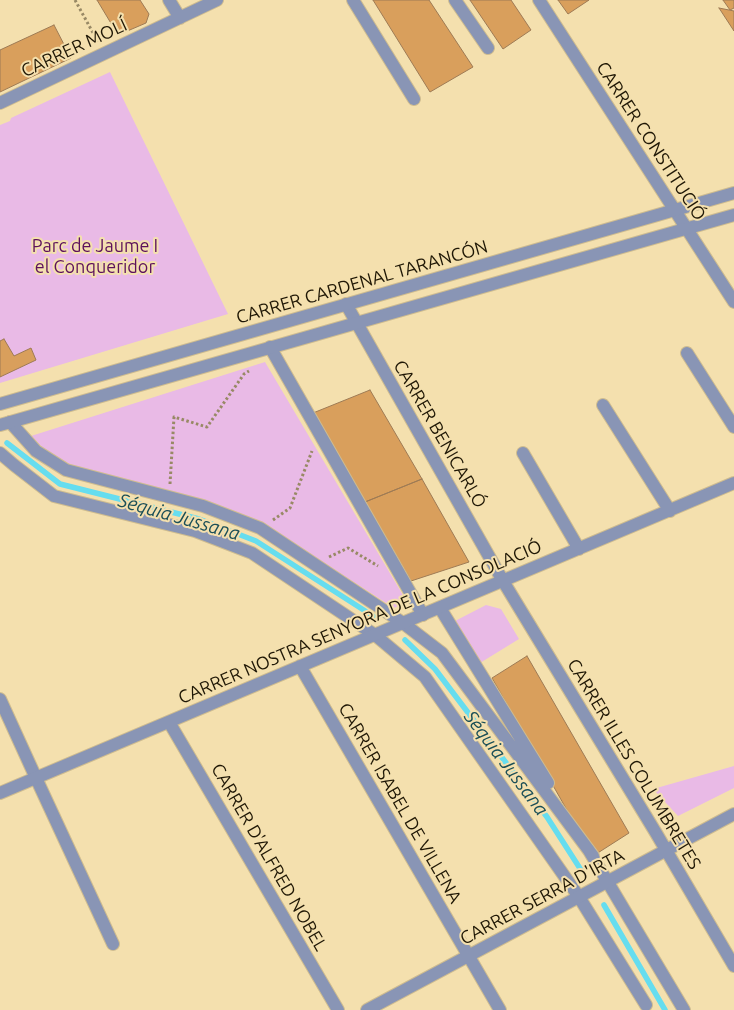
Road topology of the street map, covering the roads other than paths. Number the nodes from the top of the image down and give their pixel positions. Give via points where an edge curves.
1 (169, 0) edge
2 (217, 0) edge
3 (353, 0) edge
4 (455, 0) edge
5 (539, 0) edge
6 (180, 18) junction
7 (488, 48) dead end
8 (414, 99) dead end
9 (0, 103) edge
10 (734, 193) edge
11 (675, 210) junction
12 (734, 215) edge
13 (687, 229) junction
14 (734, 302) edge
15 (346, 304) junction
16 (357, 323) junction
17 (270, 347) junction
18 (687, 353) dead end
19 (0, 404) edge
20 (603, 405) dead end
21 (5, 423) edge
22 (734, 427) edge
23 (0, 453) edge
24 (523, 453) dead end
25 (734, 484) edge
26 (670, 510) junction
27 (579, 549) junction
28 (503, 581) junction
29 (440, 608) junction
30 (422, 615) junction
31 (403, 623) junction
32 (375, 635) junction
33 (300, 666) junction
34 (0, 699) edge
35 (169, 722) junction
36 (36, 778) junction
37 (0, 793) edge
38 (734, 815) edge
39 (666, 850) junction
40 (593, 856) junction
41 (608, 881) junction
42 (580, 896) junction
43 (113, 944) dead end
44 (468, 956) junction
45 (734, 966) edge
46 (646, 1005) dead end
47 (338, 1010) edge
48 (367, 1010) edge
49 (500, 1010) edge
50 (684, 1010) edge

1 - 6 street
2 - 6 street, CARRER MOLÍ
3 - 8 street
4 - 7 street
5 - 11 street, CARRER CONSTITUCIÓ
6 - 9 street, CARRER MOLÍ
10 - 11 street, CARRER CARDENAL TARANCÓN
11 - 13 street, CARRER CONSTITUCIÓ
11 - 15 street, CARRER CARDENAL TARANCÓN
12 - 13 street
13 - 14 street, CARRER CONSTITUCIÓ
13 - 16 street
15 - 16 street, CARRER BENICARLÓ
15 - 19 street, CARRER CARDENAL TARANCÓN
16 - 17 street
16 - 28 street, CARRER BENICARLÓ
17 - 21 street
17 - 30 street
18 - 22 street
20 - 26 street
21 - 31 street via 36,451 66,470 203,506 260,528
23 - 32 street via 54,496 195,531 252,553
24 - 27 street
25 - 26 street, CARRER NOSTRA SENYORA DE LA CONSOLACIÓ
26 - 27 street, CARRER NOSTRA SENYORA DE LA CONSOLACIÓ
27 - 28 street, CARRER NOSTRA SENYORA DE LA CONSOLACIÓ
28 - 29 street, CARRER NOSTRA SENYORA DE LA CONSOLACIÓ
28 - 39 street, CARRER ILLES COLUMBRETES
29 - 30 street, CARRER NOSTRA SENYORA DE LA CONSOLACIÓ
29 - 40 street
30 - 31 street, CARRER NOSTRA SENYORA DE LA CONSOLACIÓ
31 - 32 street, CARRER NOSTRA SENYORA DE LA CONSOLACIÓ
31 - 40 street via 442,653
32 - 33 street, CARRER NOSTRA SENYORA DE LA CONSOLACIÓ
32 - 42 street via 425,677
33 - 35 street, CARRER NOSTRA SENYORA DE LA CONSOLACIÓ
33 - 44 street, CARRER ISABEL DE VILLENA
34 - 36 street
35 - 36 street, CARRER NOSTRA SENYORA DE LA CONSOLACIÓ
35 - 47 street, CARRER D'ALFRED NOBEL
36 - 37 street, CARRER NOSTRA SENYORA DE LA CONSOLACIÓ
36 - 43 street
38 - 39 street, CARRER SERRA D'IRTA
39 - 41 street, CARRER SERRA D'IRTA
39 - 45 street, CARRER ILLES COLUMBRETES
40 - 41 street
41 - 42 street, CARRER SERRA D'IRTA
41 - 50 street
42 - 44 street, CARRER SERRA D'IRTA
42 - 46 street
44 - 48 street, CARRER SERRA D'IRTA
44 - 49 street, CARRER ISABEL DE VILLENA

